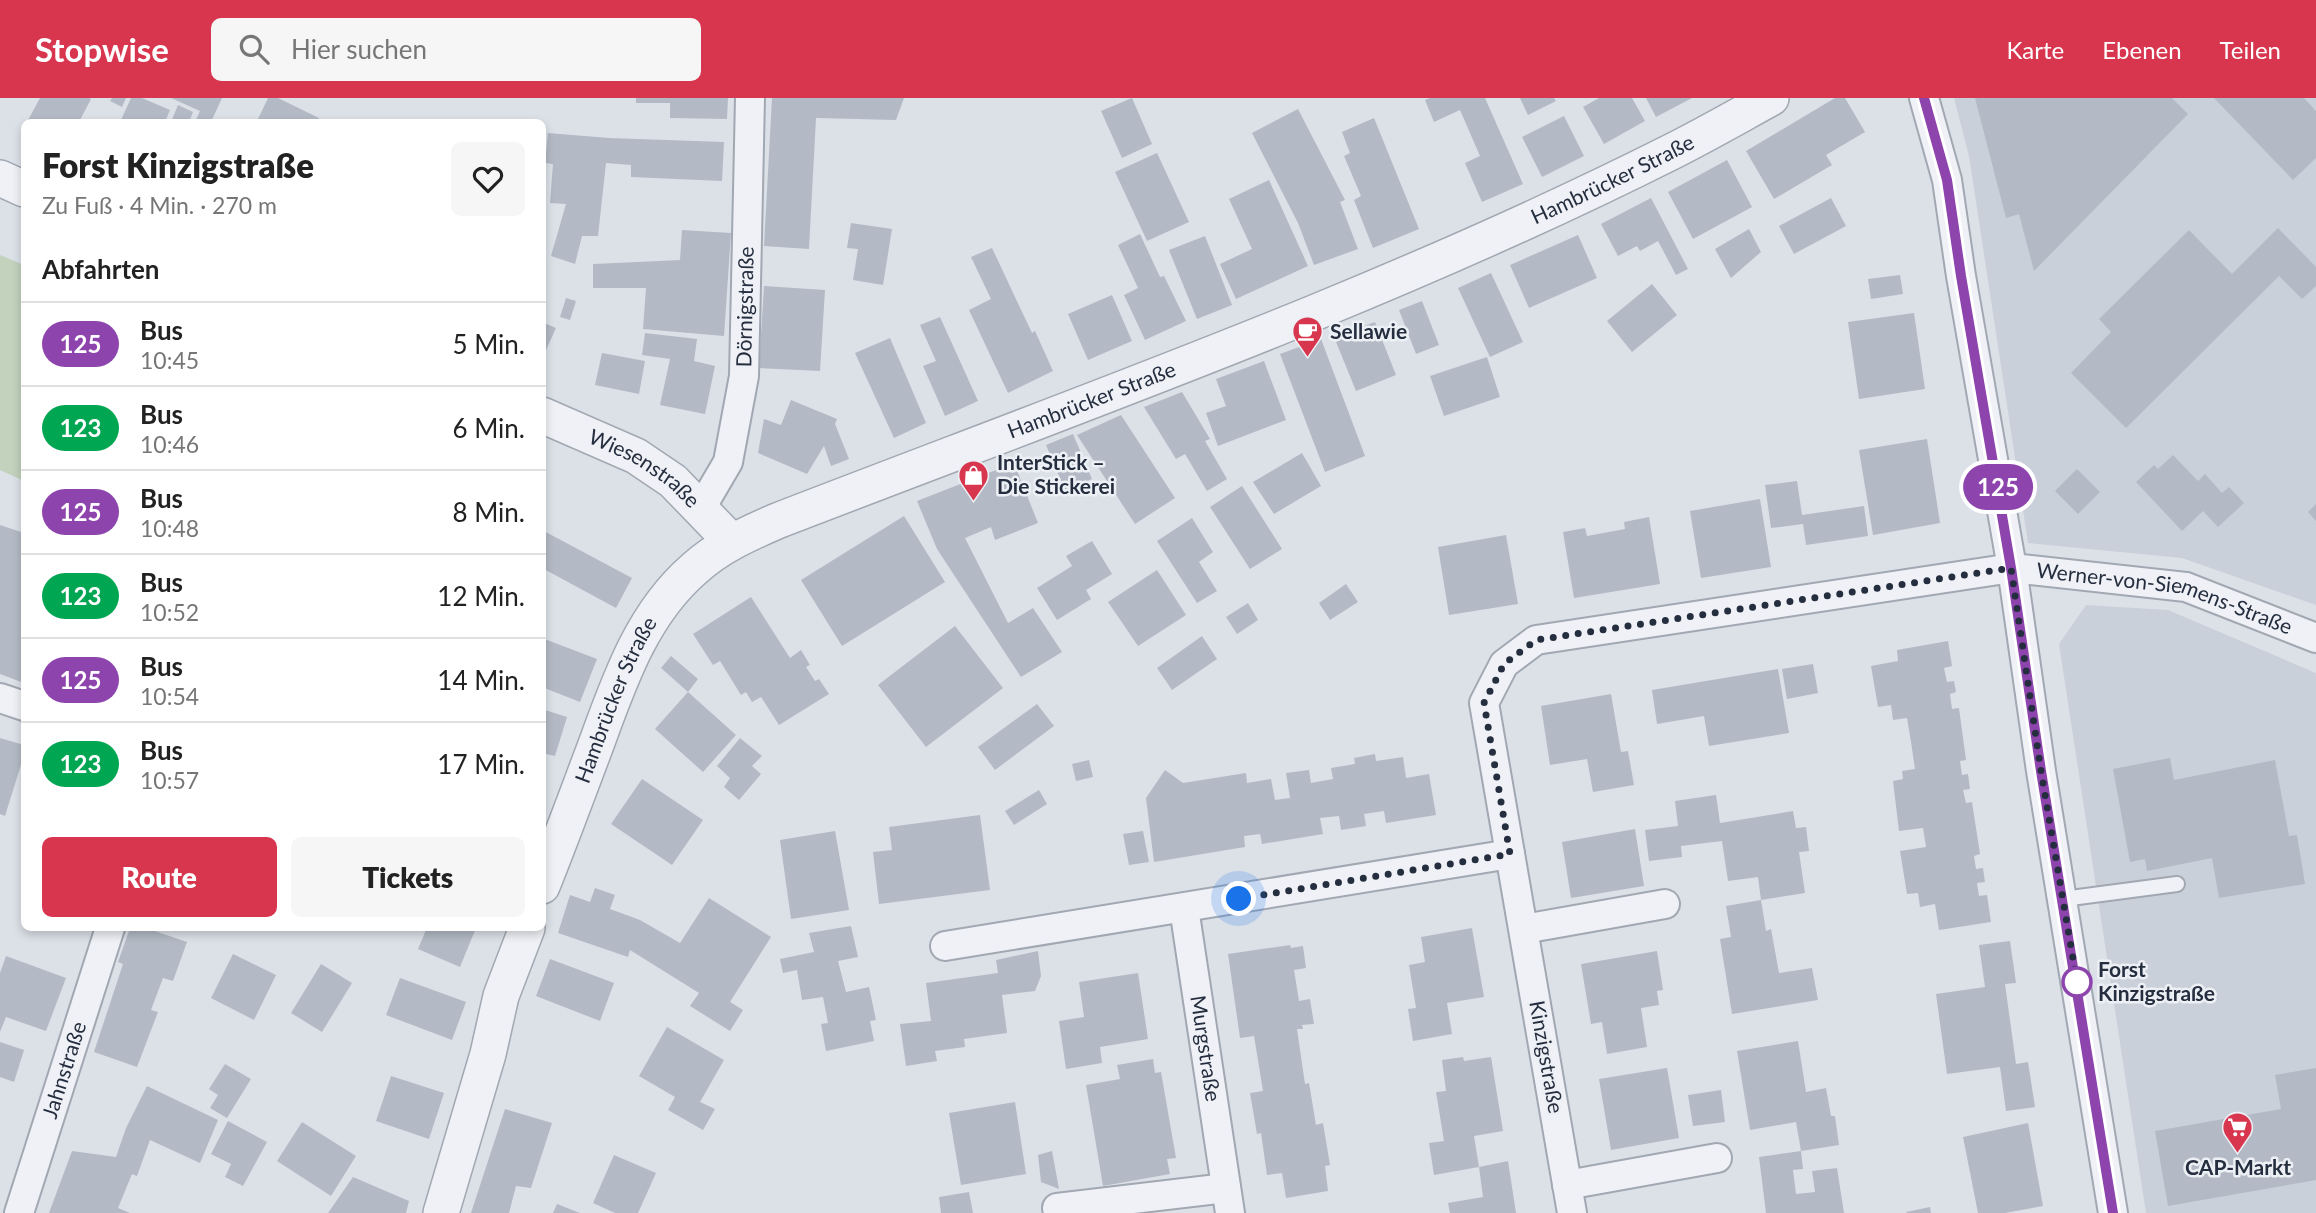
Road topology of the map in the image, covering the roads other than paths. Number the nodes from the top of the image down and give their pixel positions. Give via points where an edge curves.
1 (750, 98) edge
2 (1771, 98) edge
3 (1924, 98) edge
4 (0, 178) edge
5 (21, 188) edge
6 (546, 417) edge
7 (701, 508) junction
8 (731, 541) junction
9 (2011, 568) junction
10 (2316, 638) edge
11 (0, 698) edge
12 (21, 705) edge
13 (1510, 854) junction
14 (546, 875) edge
15 (2177, 884) dead end
16 (2063, 899) junction
17 (1665, 904) dead end
18 (1184, 908) junction
19 (1524, 929) junction
20 (109, 931) edge
21 (526, 931) edge
22 (945, 946) dead end
23 (1717, 1158) dead end
24 (1567, 1185) junction
25 (1228, 1200) edge
26 (1057, 1208) dead end
27 (19, 1213) edge
28 (441, 1213) edge
29 (1572, 1213) edge
30 (2113, 1213) edge

1 - 7 street, Dörnigstraße via 744,376 728,462
2 - 8 street, Hambrücker Straße via 1671,152 1509,228 1301,318
3 - 9 street via 1947,180
4 - 5 street
6 - 7 street, Wiesenstraße via 636,456 673,481
7 - 8 street, Wiesenstraße
8 - 14 street, Hambrücker Straße via 694,568 642,634
9 - 10 street, Werner-von-Siemens-Straße via 2186,587
9 - 13 street, Kinzigstraße via 1536,640 1504,664 1484,703
9 - 16 street
11 - 12 street
13 - 18 street
13 - 19 street, Kinzigstraße
15 - 16 lane
16 - 30 street
17 - 19 street
18 - 22 street
18 - 25 street, Murgstraße
19 - 24 street, Kinzigstraße
20 - 27 street, Jahnstraße
21 - 28 street via 501,996
23 - 24 street
24 - 29 street, Kinzigstraße
25 - 26 street, Murgstraße

